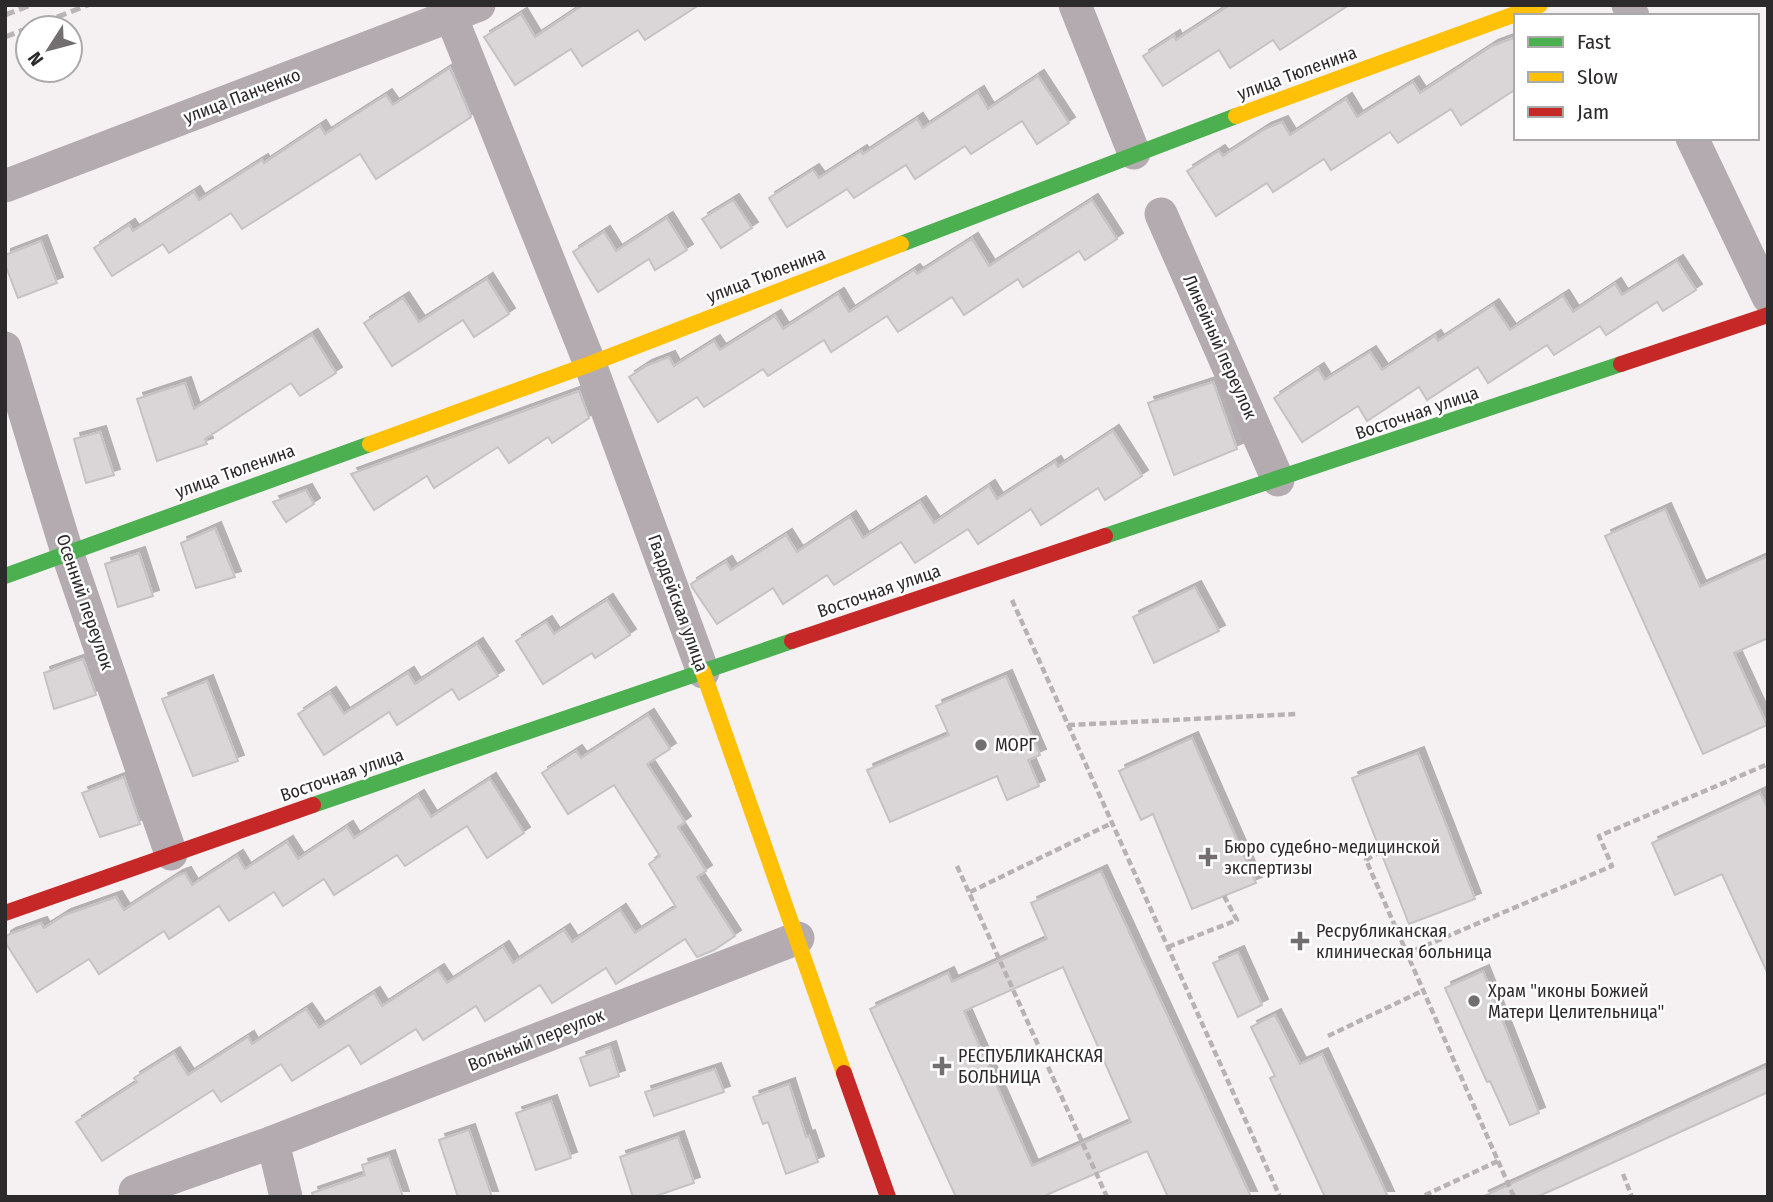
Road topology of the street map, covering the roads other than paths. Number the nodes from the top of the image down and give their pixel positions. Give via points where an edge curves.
1 (1075, 5) edge
2 (1540, 5) edge
3 (465, 11) edge
4 (1514, 14) edge
5 (1515, 14) edge
6 (1693, 140) edge
7 (1134, 153) junction
8 (5, 186) edge
9 (1161, 214) dead end
10 (1768, 297) edge
11 (1768, 316) edge
12 (5, 348) edge
13 (590, 364) junction
14 (1278, 480) junction
15 (67, 552) junction
16 (5, 576) edge
17 (703, 672) junction
18 (171, 854) junction
19 (5, 913) edge
20 (798, 938) junction
21 (273, 1142) junction
22 (135, 1192) dead end
23 (286, 1197) edge
24 (888, 1197) edge

1 - 7 street
2 - 5 street, улица Тюленина
3 - 8 street, улица Панченко
3 - 13 street, Гвардейская улица
4 - 7 street, улица Тюленина
6 - 10 street
7 - 13 street, улица Тюленина
9 - 14 street, Линейный переулок
11 - 14 street, Восточная улица
12 - 15 street, Осенний переулок
13 - 15 street, улица Тюленина
13 - 17 street, Гвардейская улица
14 - 17 street, Восточная улица
15 - 16 street, улица Тюленина
15 - 18 street, Осенний переулок
17 - 18 street, Восточная улица
17 - 20 street, Гвардейская улица
18 - 19 street, Восточная улица
20 - 21 street, Вольный переулок
20 - 24 street, Гвардейская улица
21 - 22 street, Вольный переулок
21 - 23 street

